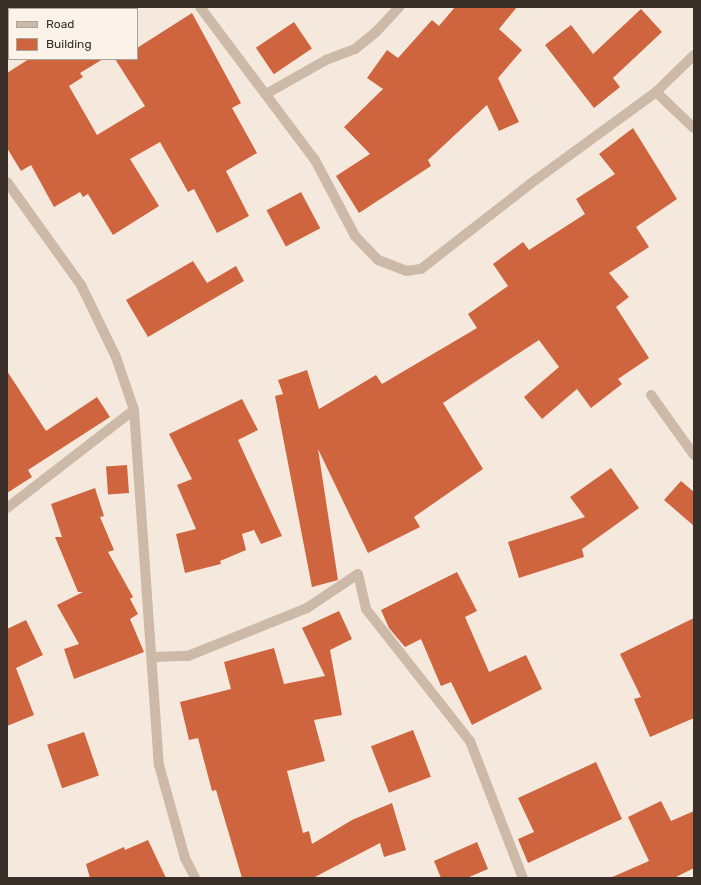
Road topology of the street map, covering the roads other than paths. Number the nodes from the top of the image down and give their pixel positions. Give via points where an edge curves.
1 (200, 7) edge
2 (400, 7) edge
3 (694, 54) edge
4 (656, 92) junction
5 (266, 94) junction
6 (694, 128) edge
7 (7, 182) edge
8 (651, 395) dead end
9 (134, 410) junction
10 (694, 455) edge
11 (7, 508) edge
12 (153, 657) junction
13 (195, 878) edge
14 (523, 878) edge

1 - 5 street
2 - 5 street via 355,49 326,60
3 - 4 street
4 - 5 street via 530,184 421,269 406,271 378,260 355,236 315,160
4 - 6 street
7 - 9 street via 81,285 116,357
8 - 10 street
9 - 11 street
9 - 12 street
12 - 13 street via 158,765 186,858
12 - 14 street via 188,656 307,608 358,574 366,609 470,741

